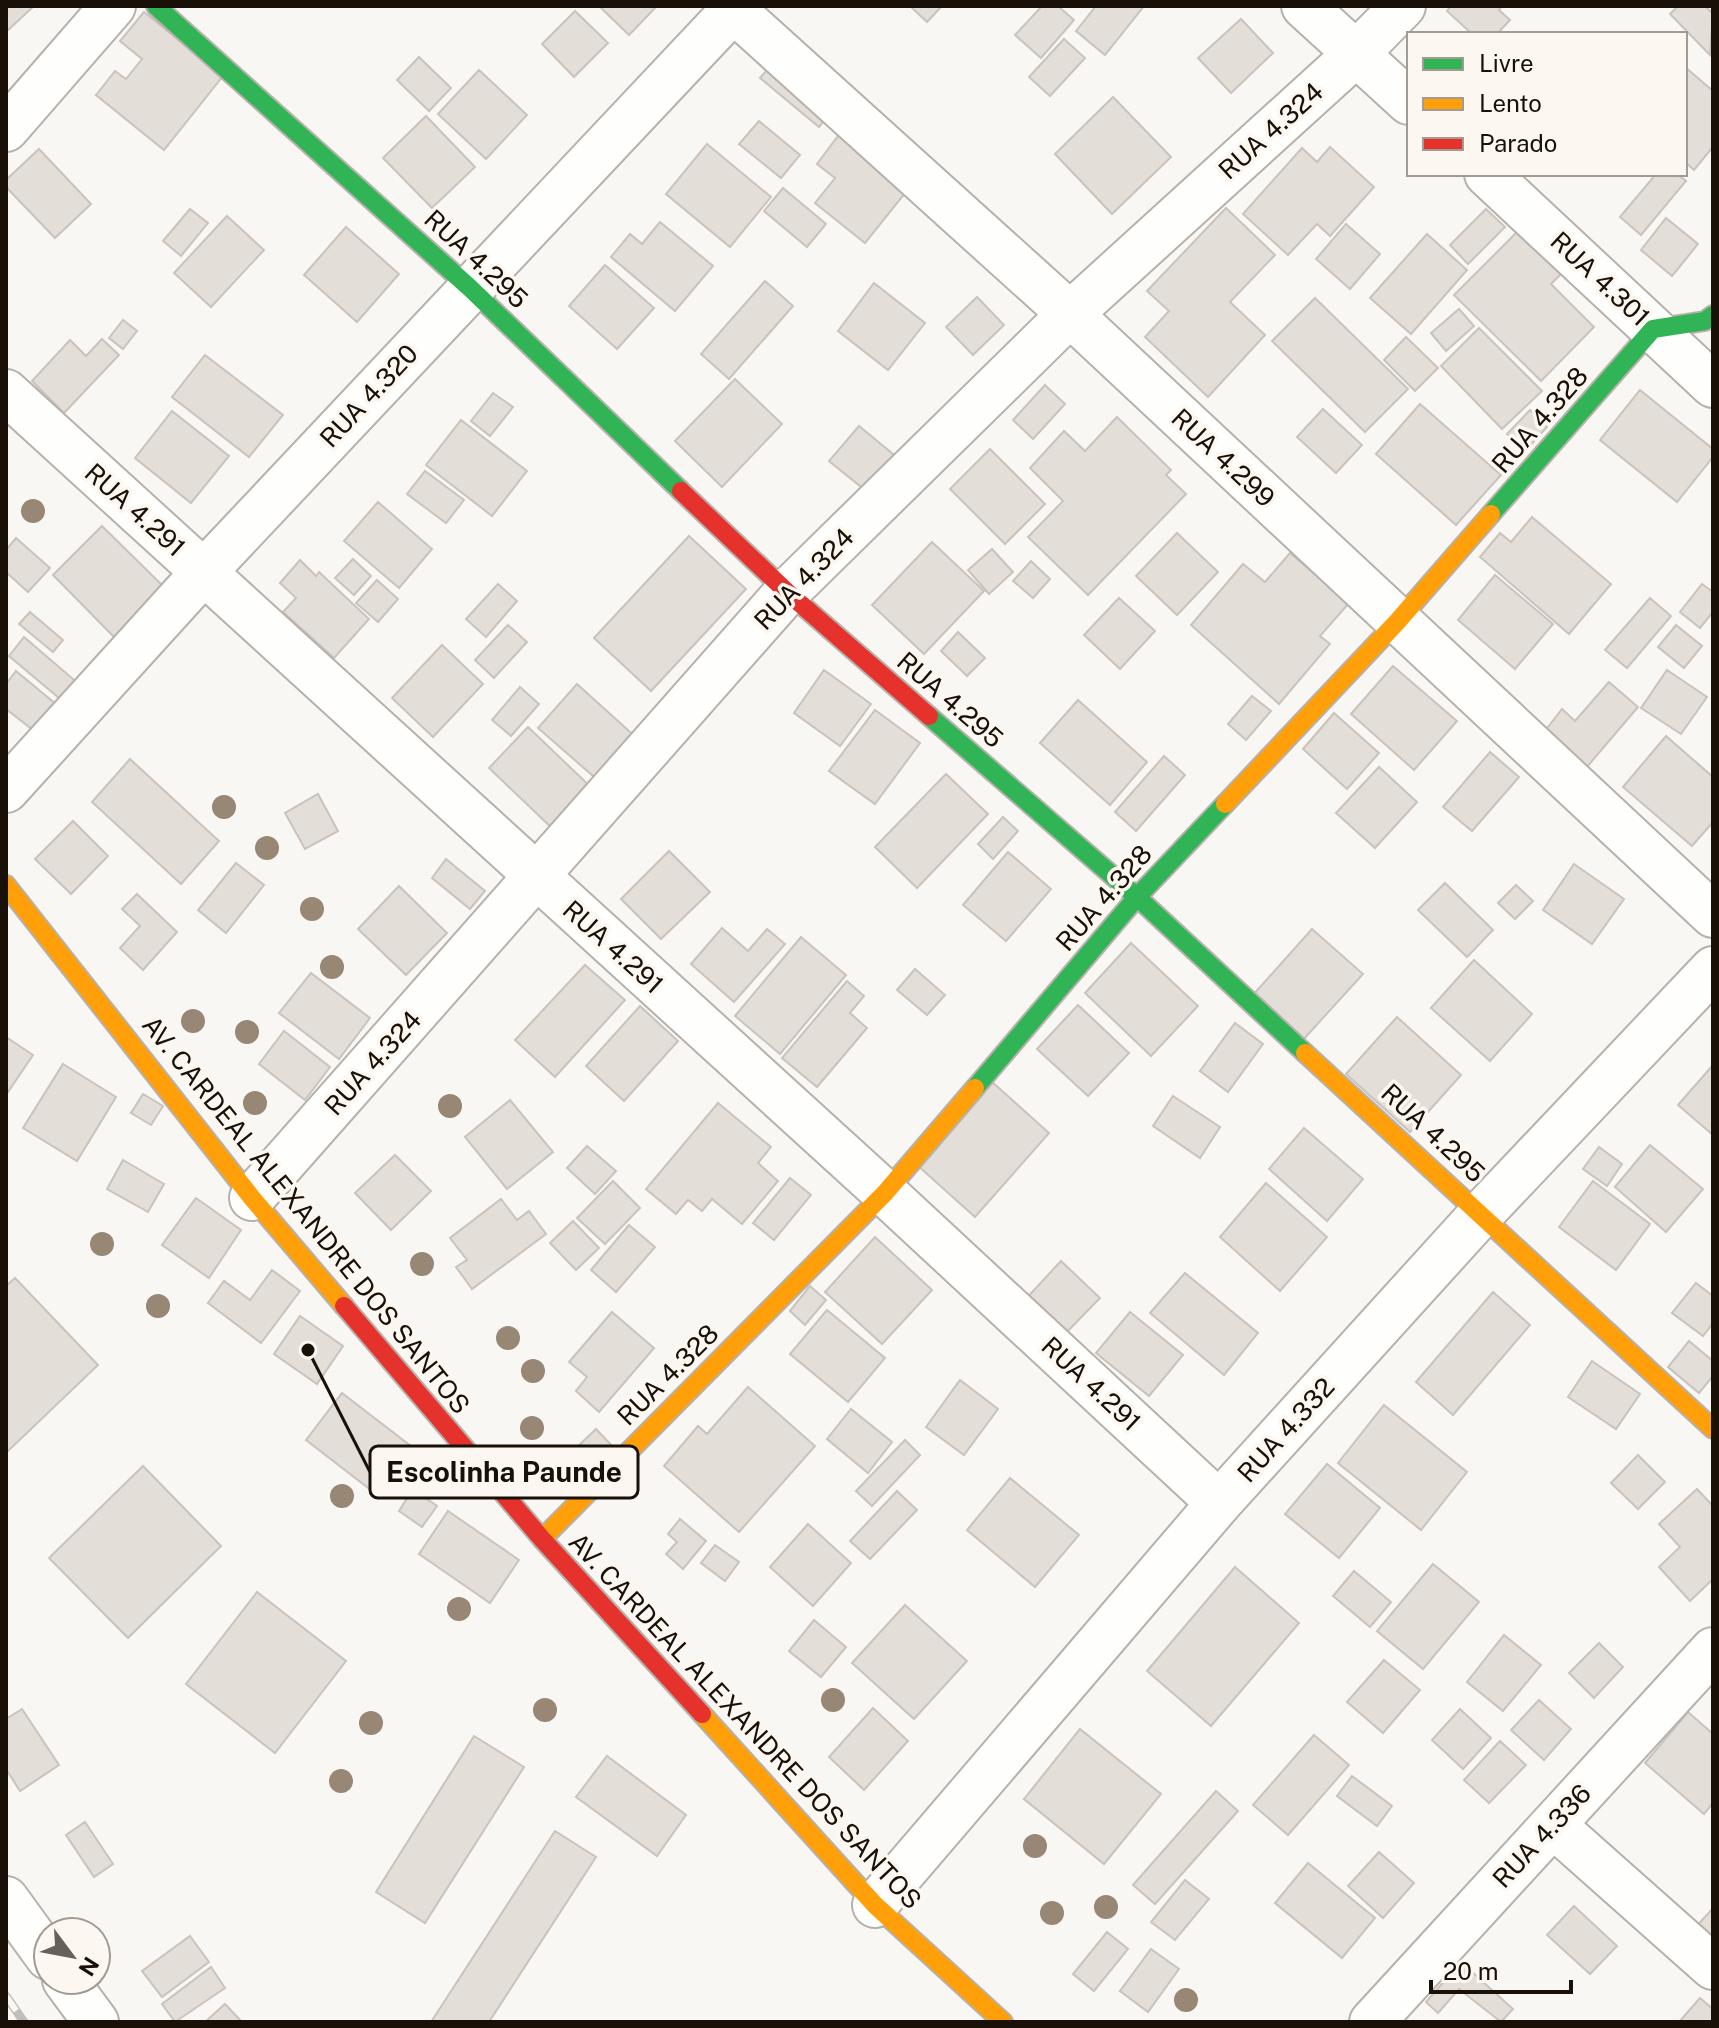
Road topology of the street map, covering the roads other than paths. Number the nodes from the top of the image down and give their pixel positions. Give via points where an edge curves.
1 (113, 6) edge
2 (156, 6) edge
3 (1304, 6) edge
4 (1403, 6) edge
5 (733, 7) edge
6 (1357, 53) junction
7 (1407, 100) edge
8 (6, 129) edge
9 (1489, 176) edge
10 (470, 288) junction
11 (1070, 314) junction
12 (1713, 315) edge
13 (1653, 329) junction
14 (1713, 385) edge
15 (6, 392) edge
16 (203, 573) junction
17 (787, 592) junction
18 (1397, 622) junction
19 (6, 790) edge
20 (537, 878) junction
21 (6, 885) edge
22 (1137, 897) junction
23 (1713, 915) edge
24 (1713, 969) edge
25 (885, 1193) junction
26 (252, 1198) junction
27 (1482, 1213) junction
28 (1713, 1429) edge
29 (1219, 1503) junction
30 (542, 1539) junction
31 (1713, 1650) edge
32 (1553, 1825) junction
33 (6, 1899) edge
34 (875, 1905) junction
35 (32, 1935) edge
36 (1713, 1967) edge
37 (77, 1996) edge
38 (96, 2022) edge
39 (1003, 2022) edge
40 (1372, 2022) edge

1 - 8 street
2 - 10 street, RUA 4.295
3 - 6 street
4 - 6 street, RUA 4.324
5 - 10 street, RUA 4.320
5 - 11 street, RUA 4.299
6 - 7 street
6 - 11 street, RUA 4.324
9 - 13 street, RUA 4.301
10 - 16 street, RUA 4.320
10 - 17 street, RUA 4.295
11 - 17 street, RUA 4.324
11 - 18 street, RUA 4.299
12 - 13 street via 1705,321
13 - 14 street, RUA 4.301
13 - 18 street, RUA 4.328
15 - 16 street, RUA 4.291
16 - 19 street, RUA 4.320
16 - 20 street, RUA 4.291
17 - 20 street, RUA 4.324
17 - 22 street, RUA 4.295
18 - 22 street, RUA 4.328
18 - 23 street, RUA 4.299
20 - 25 street, RUA 4.291
20 - 26 street, RUA 4.324
21 - 26 street, AV. CARDEAL ALEXANDRE DOS SANTOS
22 - 25 street, RUA 4.328
22 - 27 street, RUA 4.295
24 - 27 street, RUA 4.332
25 - 29 street, RUA 4.291
25 - 30 street, RUA 4.328
26 - 30 street, AV. CARDEAL ALEXANDRE DOS SANTOS
27 - 28 street, RUA 4.295
27 - 29 street, RUA 4.332
29 - 34 street, RUA 4.332
30 - 34 street, AV. CARDEAL ALEXANDRE DOS SANTOS
31 - 32 street, RUA 4.336
32 - 36 street
32 - 40 street, RUA 4.336
33 - 35 street
34 - 39 street, AV. CARDEAL ALEXANDRE DOS SANTOS
37 - 38 street

